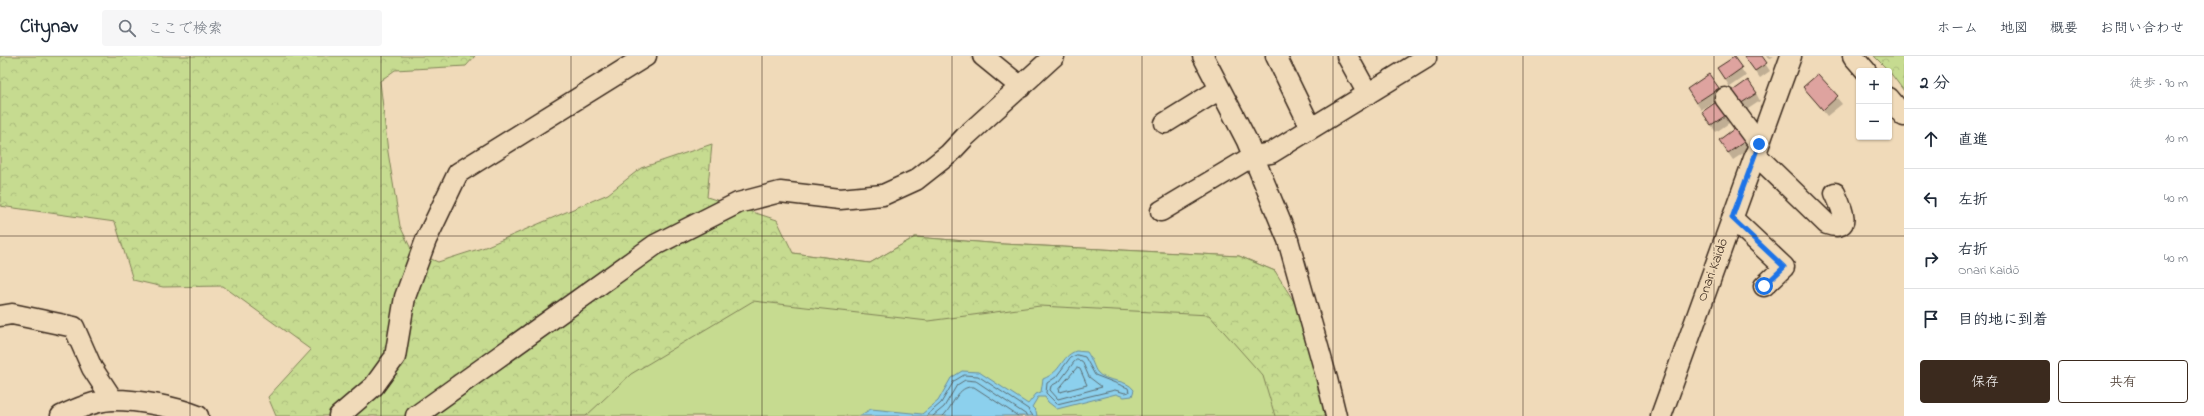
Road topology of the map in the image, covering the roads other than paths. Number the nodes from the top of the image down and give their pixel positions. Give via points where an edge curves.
1 (646, 56) edge
2 (983, 56) edge
3 (1054, 56) edge
4 (1276, 56) edge
5 (1347, 56) edge
6 (1425, 56) edge
7 (1791, 56) edge
8 (1853, 56) edge
9 (1209, 58) edge
10 (1863, 68) edge
11 (1021, 87) junction
12 (1220, 89) junction
13 (1368, 94) junction
14 (1725, 98) dead end
15 (1892, 102) edge
16 (1904, 116) edge
17 (1165, 123) dead end
18 (1311, 128) junction
19 (1757, 149) junction
20 (1253, 156) junction
21 (1835, 193) dead end
22 (1161, 211) dead end
23 (1732, 218) junction
24 (1764, 286) dead end
25 (0, 316) edge
26 (113, 400) junction
27 (61, 416) edge
28 (198, 416) edge
29 (339, 416) edge
30 (416, 416) edge
31 (1336, 416) edge
32 (1661, 416) edge

1 - 29 street via 458,173 426,240 404,296 395,358 374,386
2 - 11 street
3 - 11 street
4 - 18 street
5 - 13 street
6 - 13 street via 1426,58
7 - 19 street, Onari Kaidō
8 - 10 street
9 - 12 street
11 - 30 street via 927,172 883,195 840,199 780,192 738,203 655,245
12 - 17 street
12 - 20 street
13 - 18 street
14 - 19 street
15 - 16 street
18 - 20 street via 1271,153
19 - 21 street via 1827,224 1833,226 1844,221 1845,215
19 - 23 street, Onari Kaidō
20 - 22 street
20 - 31 street via 1288,240
23 - 24 street via 1784,267
23 - 32 street, Onari Kaidō
25 - 26 street via 12,314 74,327 92,368
26 - 27 street via 79,408
26 - 28 street via 182,410

